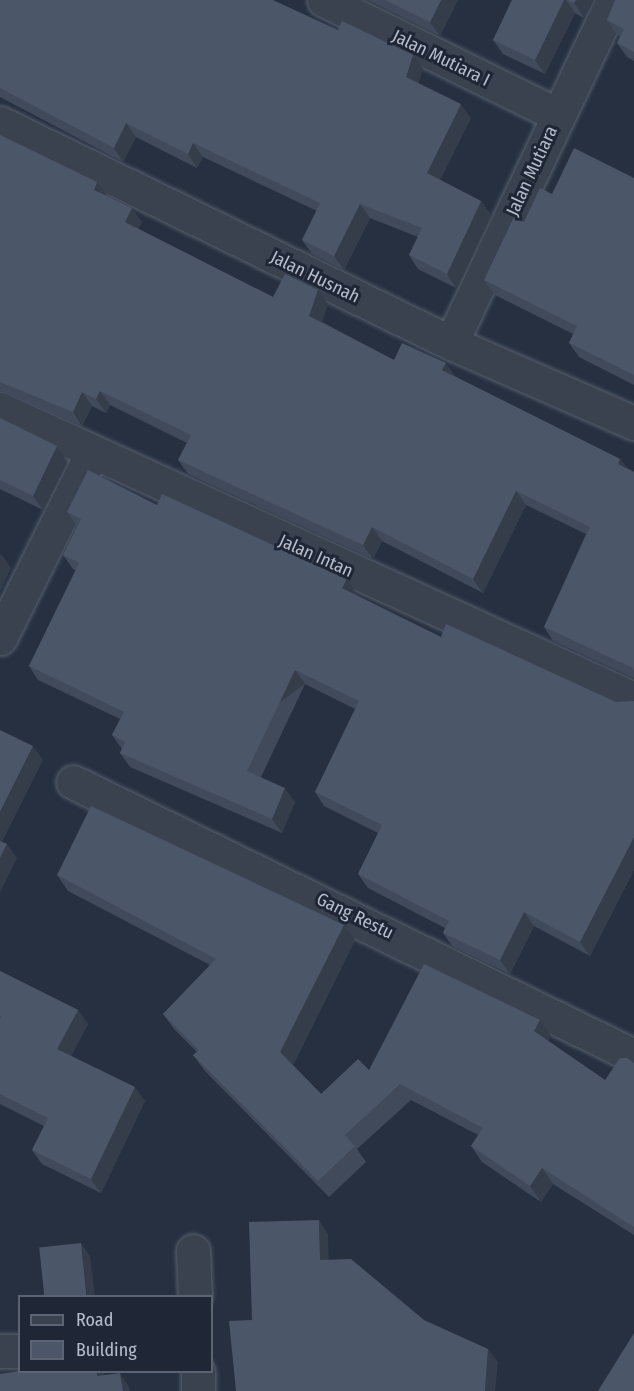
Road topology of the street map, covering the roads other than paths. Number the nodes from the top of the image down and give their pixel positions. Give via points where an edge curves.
1 (324, 0) edge
2 (613, 0) edge
3 (558, 115) junction
4 (0, 123) edge
5 (451, 343) junction
6 (0, 409) edge
7 (634, 423) edge
8 (91, 455) junction
9 (0, 638) edge
10 (634, 699) edge
11 (73, 782) dead end
12 (634, 1056) edge
13 (193, 1251) dead end
14 (195, 1295) edge
15 (0, 1351) edge
16 (18, 1351) edge
17 (198, 1373) edge
18 (198, 1391) edge

1 - 3 street, Jalan Mutiara I
2 - 3 street, Jalan Mutiara
3 - 5 street, Jalan Mutiara
4 - 5 street, Jalan Husnah
5 - 7 street, Jalan Husnah
6 - 8 street, Jalan Intan
8 - 9 street
8 - 10 street, Jalan Intan
11 - 12 street, Gang Restu
13 - 14 street
15 - 16 street
17 - 18 street

